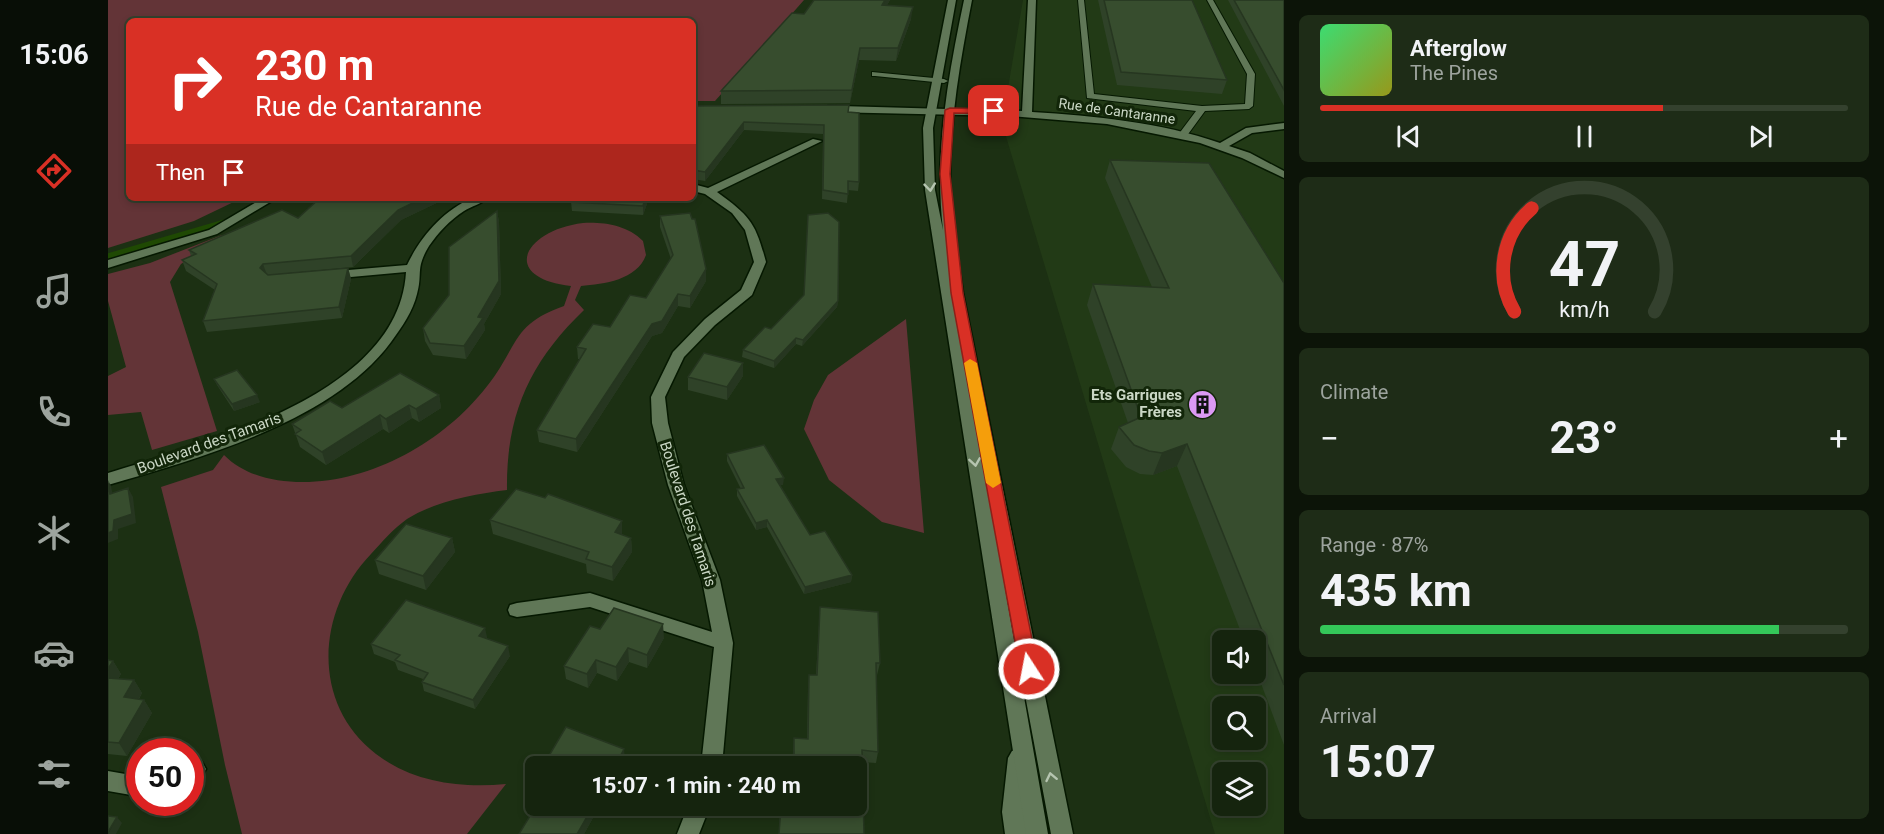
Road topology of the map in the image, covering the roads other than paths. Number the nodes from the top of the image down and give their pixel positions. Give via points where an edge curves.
1 (1032, 0) edge
2 (1081, 0) edge
3 (1210, 0) edge
4 (965, 2) edge
5 (951, 4) edge
6 (875, 74) dead end
7 (940, 80) junction
8 (822, 109) edge
9 (1203, 109) junction
10 (940, 110) junction
11 (1028, 114) junction
12 (1284, 126) edge
13 (1183, 135) junction
14 (817, 141) dead end
15 (1223, 145) junction
16 (1284, 175) edge
17 (696, 188) edge
18 (709, 192) junction
19 (266, 201) edge
20 (473, 201) edge
21 (108, 264) edge
22 (412, 268) junction
23 (314, 277) edge
24 (108, 479) edge
25 (517, 610) dead end
26 (724, 643) junction
27 (1021, 737) junction
28 (712, 756) edge
29 (108, 781) edge
30 (126, 784) edge
31 (695, 816) edge
32 (688, 834) edge
33 (1016, 834) edge
34 (1037, 834) edge
35 (1062, 834) edge

1 - 11 street
2 - 9 lane via 1090,96
3 - 9 lane via 1251,74 1249,106
4 - 10 street
5 - 7 street via 957,18
6 - 7 lane
7 - 10 street
8 - 10 street, Rue de Cantaranne
9 - 13 lane
10 - 11 street, Rue de Cantaranne
10 -> 27 street via 928,128 929,175
35 -> 10 street via 957,293
11 - 13 street, Rue de Cantaranne
12 - 15 street via 1250,130
13 - 15 street, Rue de Cantaranne
14 - 18 street
15 - 16 street, Rue de Cantaranne
17 - 18 street, Boulevard des Tamaris
18 - 26 street, Boulevard des Tamaris via 736,211 751,229 760,262 747,292 678,355 658,397 660,423 676,485 711,580
19 - 21 street via 213,232
20 - 22 street, Boulevard des Tamaris via 428,238
22 - 23 street
22 - 24 street, Boulevard des Tamaris via 411,293 383,345 339,386 284,417
25 - 26 street via 590,600
26 - 28 street, Boulevard des Tamaris
27 - 33 street via 1013,812
27 - 34 street
29 - 30 street
31 - 32 street

